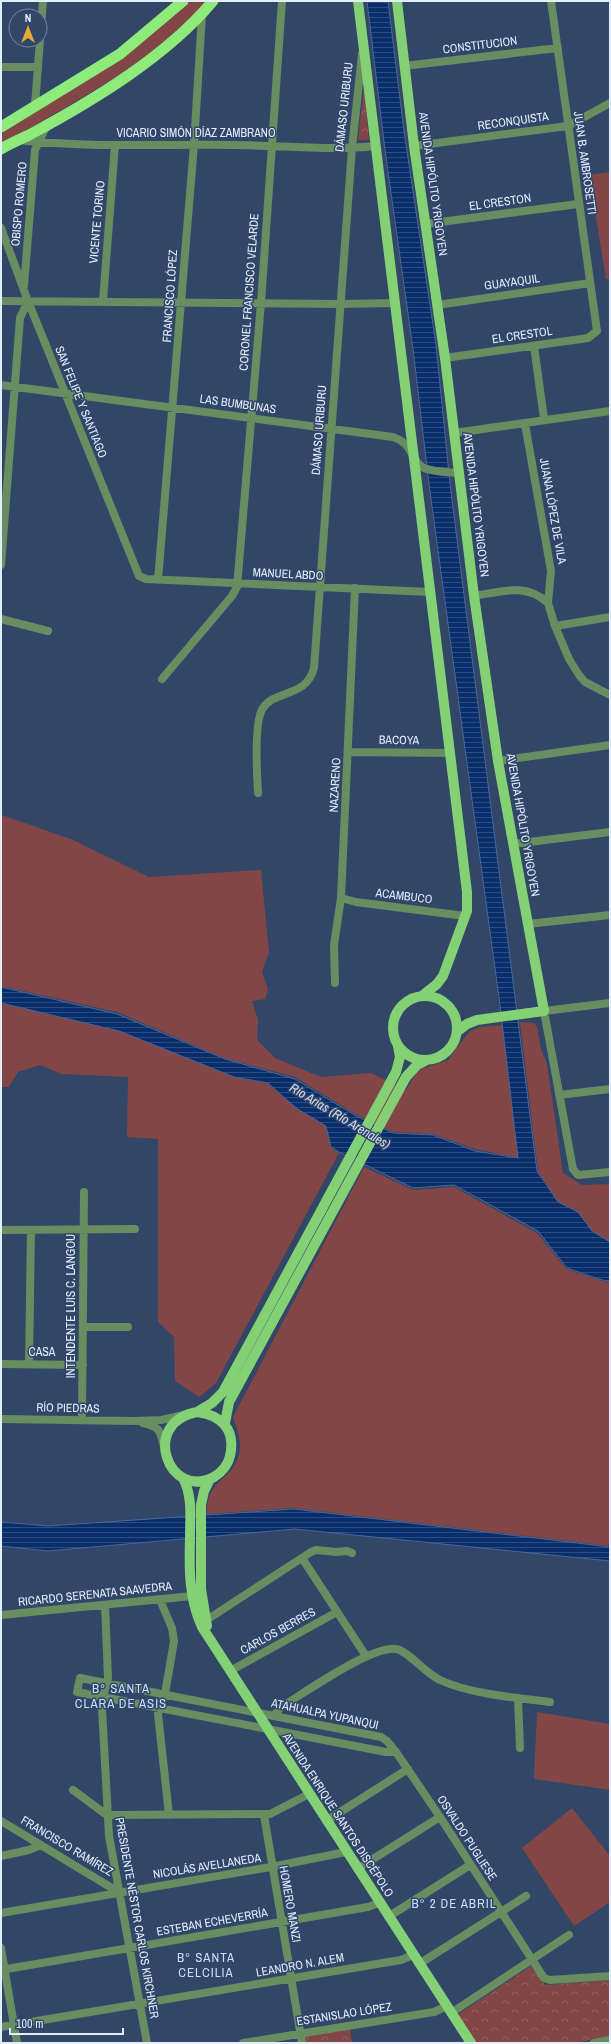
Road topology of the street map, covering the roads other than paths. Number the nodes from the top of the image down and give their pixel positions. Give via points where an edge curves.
1 (43, 1) edge
2 (183, 1) edge
3 (214, 1) edge
4 (282, 1) edge
5 (358, 1) edge
6 (397, 1) edge
7 (551, 1) edge
8 (202, 15) junction
9 (363, 42) junction
10 (558, 48) junction
11 (404, 66) junction
12 (1, 67) edge
13 (38, 67) junction
14 (610, 103) edge
15 (35, 105) junction
16 (49, 123) junction
17 (568, 126) junction
18 (1, 127) edge
19 (17, 140) junction
20 (38, 142) junction
21 (115, 145) junction
22 (194, 145) junction
23 (272, 145) junction
24 (375, 146) junction
25 (414, 146) junction
26 (352, 148) junction
27 (1, 149) edge
28 (578, 204) junction
29 (425, 224) junction
30 (1, 228) edge
31 (590, 283) junction
32 (24, 289) junction
33 (1, 301) edge
34 (28, 301) junction
35 (102, 301) junction
36 (181, 302) junction
37 (261, 303) junction
38 (396, 303) junction
39 (340, 304) junction
40 (437, 304) junction
41 (597, 328) joint
42 (534, 346) junction
43 (445, 358) junction
44 (1, 385) edge
45 (15, 387) junction
46 (65, 394) junction
47 (173, 407) junction
48 (610, 411) edge
49 (252, 418) junction
50 (544, 419) junction
51 (526, 424) junction
52 (331, 428) junction
53 (454, 433) junction
54 (413, 454) junction
55 (425, 468) junction
56 (455, 473) junction
57 (416, 483) junction
58 (1, 565) edge
59 (146, 579) joint
60 (158, 580) junction
61 (237, 584) junction
62 (320, 588) junction
63 (355, 588) junction
64 (429, 592) junction
65 (474, 596) junction
66 (548, 603) junction
67 (610, 617) edge
68 (1, 618) edge
69 (555, 626) junction
70 (48, 631) dead end
71 (162, 679) dead end
72 (610, 695) edge
73 (610, 745) edge
74 (349, 752) junction
75 (449, 753) junction
76 (498, 761) junction
77 (258, 793) dead end
78 (610, 832) edge
79 (513, 844) junction
80 (341, 898) junction
81 (610, 915) edge
82 (465, 916) junction
83 (528, 924) junction
84 (335, 983) dead end
85 (422, 996) junction
86 (610, 1003) edge
87 (453, 1011) junction
88 (544, 1011) junction
89 (477, 1020) junction
90 (458, 1031) junction
91 (398, 1046) junction
92 (427, 1060) junction
93 (610, 1089) edge
94 (559, 1095) junction
95 (610, 1172) edge
96 (84, 1192) dead end
97 (135, 1229) dead end
98 (1, 1230) edge
99 (31, 1230) junction
100 (83, 1230) junction
101 (83, 1326) junction
102 (128, 1327) dead end
103 (1, 1364) edge
104 (29, 1364) junction
105 (83, 1365) junction
106 (197, 1412) junction
107 (184, 1415) junction
108 (1, 1419) edge
109 (82, 1420) junction
110 (135, 1421) junction
111 (225, 1423) junction
112 (164, 1447) junction
113 (183, 1478) junction
114 (210, 1479) junction
115 (352, 1553) dead end
116 (302, 1558) junction
117 (192, 1596) junction
118 (160, 1600) junction
119 (105, 1605) junction
120 (337, 1612) junction
121 (1, 1615) edge
122 (205, 1621) junction
123 (214, 1644) junction
124 (366, 1656) junction
125 (230, 1671) junction
126 (108, 1683) junction
127 (165, 1694) junction
128 (103, 1697) junction
129 (518, 1698) junction
130 (550, 1702) dead end
131 (160, 1708) junction
132 (256, 1712) junction
133 (274, 1716) junction
134 (266, 1727) junction
135 (520, 1748) dead end
136 (396, 1752) junction
137 (408, 1769) junction
138 (73, 1790) dead end
139 (309, 1794) junction
140 (107, 1814) junction
141 (264, 1815) junction
142 (169, 1816) junction
143 (440, 1817) junction
144 (1, 1821) edge
145 (326, 1822) junction
146 (42, 1845) junction
147 (346, 1852) junction
148 (1, 1856) edge
149 (470, 1865) junction
150 (271, 1868) junction
151 (357, 1869) junction
152 (120, 1893) junction
153 (526, 1896) dead end
154 (379, 1903) junction
155 (501, 1912) junction
156 (1, 1913) edge
157 (388, 1917) junction
158 (280, 1923) junction
159 (569, 1935) dead end
160 (1, 1948) edge
161 (130, 1948) junction
162 (413, 1955) junction
163 (532, 1960) junction
164 (419, 1964) junction
165 (3, 1970) edge
166 (610, 1976) edge
167 (291, 1979) junction
168 (140, 2004) junction
169 (449, 2010) junction
170 (14, 2025) junction
171 (1, 2027) edge
172 (300, 2034) junction
173 (610, 2040) edge
174 (17, 2043) edge
175 (147, 2043) edge
176 (243, 2043) edge
177 (302, 2043) edge
178 (471, 2043) edge
179 (594, 2043) edge

1 - 13 street
2 - 15 highway via 120,54
3 - 8 highway
4 - 23 street, CORONEL FRANCISCO VELARDE
5 - 9 main road
6 - 11 main road, AVENIDA HIPÓLITO YRIGOYEN
7 - 10 street, JUAN B. AMBROSETTI
8 - 16 highway via 149,60
8 - 22 street, FRANCISCO LÓPEZ
9 - 24 main road
9 - 26 street, DÁMASO URIBURU
10 - 11 street, CONSTITUCION
10 - 17 street, JUAN B. AMBROSETTI
11 - 25 main road, AVENIDA HIPÓLITO YRIGOYEN
12 - 13 street
13 - 15 street
14 - 17 street, RECONQUISTA
15 - 18 highway
16 - 19 highway
16 - 20 street, OBISPO ROMERO
17 - 25 street, RECONQUISTA
17 - 28 street, JUAN B. AMBROSETTI
19 - 20 street, VICARIO SIMÓN DÍAZ ZAMBRANO
19 - 27 highway
20 - 21 street, VICARIO SIMÓN DÍAZ ZAMBRANO
20 - 32 street, OBISPO ROMERO via 34,157
21 - 22 street, VICARIO SIMÓN DÍAZ ZAMBRANO
21 - 35 street, VICENTE TORINO
22 - 23 street, VICARIO SIMÓN DÍAZ ZAMBRANO
22 - 36 street, FRANCISCO LÓPEZ
23 - 26 street, VICARIO SIMÓN DÍAZ ZAMBRANO
23 - 37 street, CORONEL FRANCISCO VELARDE
24 - 26 street, VICARIO SIMÓN DÍAZ ZAMBRANO
24 - 38 main road
25 - 29 main road, AVENIDA HIPÓLITO YRIGOYEN
26 - 39 street, DÁMASO URIBURU
28 - 29 street, EL CRESTON
28 - 31 street, JUAN B. AMBROSETTI
29 - 40 main road, AVENIDA HIPÓLITO YRIGOYEN
30 - 32 street, SAN FELIPE Y SANTIAGO
31 - 40 street, GUAYAQUIL
31 - 41 street, JUAN B. AMBROSETTI
32 - 34 street, SAN FELIPE Y SANTIAGO
33 - 34 street
34 - 35 street
34 - 45 street via 20,318
34 - 46 street, SAN FELIPE Y SANTIAGO
35 - 36 street
36 - 37 street
36 - 47 street, FRANCISCO LÓPEZ
37 - 39 street
37 - 49 street, CORONEL FRANCISCO VELARDE
38 - 39 street
38 - 54 main road
39 - 52 street, DÁMASO URIBURU
40 - 43 main road, AVENIDA HIPÓLITO YRIGOYEN
41 - 42 street, EL CRESTOL via 595,334 588,338
42 - 43 street, EL CRESTOL
42 - 50 street
43 - 53 main road, AVENIDA HIPÓLITO YRIGOYEN
44 - 45 street, LAS BUMBUNAS
45 - 46 street, LAS BUMBUNAS
45 - 58 street
46 - 47 street, LAS BUMBUNAS
46 - 59 street, SAN FELIPE Y SANTIAGO via 137,573
47 - 49 street, LAS BUMBUNAS
47 - 60 street, FRANCISCO LÓPEZ
48 - 50 street
49 - 52 street, LAS BUMBUNAS
49 - 61 street, CORONEL FRANCISCO VELARDE
50 - 51 street
51 - 53 street
51 - 66 street, JUANA LÓPEZ DE VILA via 551,571
52 - 54 street, LAS BUMBUNAS via 393,437 407,444
52 - 62 street, DÁMASO URIBURU
53 - 56 main road, AVENIDA HIPÓLITO YRIGOYEN
54 - 55 street, LAS BUMBUNAS via 416,461
54 - 57 main road
55 - 56 street
55 - 57 street via 418,474
56 - 65 main road, AVENIDA HIPÓLITO YRIGOYEN
57 - 64 main road
59 - 60 street, MANUEL ABDO
60 - 61 street, MANUEL ABDO
61 - 62 street, MANUEL ABDO
61 - 71 street via 232,596
62 - 63 street, MANUEL ABDO
62 - 77 street, DÁMASO URIBURU via 312,675 306,684 268,702 260,713 256,769
63 - 64 street, MANUEL ABDO
63 - 74 street, NAZARENO
64 - 75 main road
65 - 66 street via 525,589 539,595
65 - 76 main road, AVENIDA HIPÓLITO YRIGOYEN
66 - 69 street
67 - 69 street
68 - 70 street
69 - 72 street via 579,675 585,682
73 - 76 street
74 - 75 street, BACOYA
74 - 80 street, NAZARENO
75 - 82 main road via 467,892
76 - 79 main road, AVENIDA HIPÓLITO YRIGOYEN
78 - 79 street
79 - 83 main road, AVENIDA HIPÓLITO YRIGOYEN
80 - 82 street, ACAMBUCO
80 - 84 street, NAZARENO via 334,945
81 - 83 street
82 - 85 main road via 441,980
83 - 88 main road, AVENIDA HIPÓLITO YRIGOYEN
85 - 87 main road via 443,1000
85 - 91 main road via 404,1003 396,1014 393,1028
86 - 88 street
87 - 89 main road
87 - 90 main road
88 - 89 main road
88 - 94 street
89 - 90 main road
90 - 92 main road via 448,1051 442,1056
91 - 92 main road via 411,1057
91 - 106 main road via 400,1057 396,1072 223,1392 212,1403
92 - 111 main road via 417,1065 406,1077 229,1402
93 - 94 street
94 - 95 street via 573,1169 578,1175
96 - 100 street, INTENDENTE LUIS C. LANGOU
97 - 100 street
98 - 99 street
99 - 100 street
99 - 104 street
100 - 101 street, INTENDENTE LUIS C. LANGOU
101 - 102 street
101 - 105 street, INTENDENTE LUIS C. LANGOU
103 - 104 street, CASA
104 - 105 street, CASA
105 - 109 street, INTENDENTE LUIS C. LANGOU
106 - 107 main road
106 - 111 main road via 214,1415
107 - 110 street via 162,1420
107 - 112 main road via 172,1423
108 - 109 street, RÍO PIEDRAS
109 - 110 street, RÍO PIEDRAS
110 - 112 street via 156,1426 160,1430
111 - 114 main road via 230,1455 222,1471
112 - 113 main road via 170,1465
113 - 114 main road via 196,1481
113 - 117 main road, AVENIDA ENRIQUE SANTOS DISCÉPOLO via 189,1492 190,1503
114 - 122 main road via 201,1505 201,1589
115 - 116 street via 316,1550
116 - 120 street
116 - 122 street
117 - 118 street, RICARDO SERENATA SAAVEDRA
117 - 123 main road, AVENIDA ENRIQUE SANTOS DISCÉPOLO via 202,1627
118 - 119 street, RICARDO SERENATA SAAVEDRA
118 - 127 street via 172,1628 174,1641
119 - 121 street, RICARDO SERENATA SAAVEDRA
119 - 126 street, PRESIDENTE NÉSTOR CARLOS KIRCHNER
120 - 124 street
120 - 125 street, CARLOS BERRES
122 - 123 main road
123 - 125 main road, AVENIDA ENRIQUE SANTOS DISCÉPOLO
124 - 129 street via 395,1648 442,1681
124 - 133 street via 281,1707
125 - 132 main road, AVENIDA ENRIQUE SANTOS DISCÉPOLO
126 - 127 street, ATAHUALPA YUPANQUI
126 - 128 street, PRESIDENTE NÉSTOR CARLOS KIRCHNER
126 - 128 street, ATAHUALPA YUPANQUI via 80,1678 77,1692
127 - 131 street
127 - 132 street, ATAHUALPA YUPANQUI
128 - 131 street, ATAHUALPA YUPANQUI
128 - 140 street, PRESIDENTE NÉSTOR CARLOS KIRCHNER
129 - 130 street
129 - 135 street
131 - 134 street, ATAHUALPA YUPANQUI
131 - 142 street via 158,1719
132 - 133 street, ATAHUALPA YUPANQUI
132 - 134 main road, AVENIDA ENRIQUE SANTOS DISCÉPOLO
133 - 136 street, ATAHUALPA YUPANQUI via 381,1737
134 - 136 street, ATAHUALPA YUPANQUI
134 - 139 main road, AVENIDA ENRIQUE SANTOS DISCÉPOLO
136 - 137 street, OSVALDO PUGLIESE
137 - 143 street, OSVALDO PUGLIESE
137 - 145 street
138 - 140 street
139 - 141 street
139 - 145 main road, AVENIDA ENRIQUE SANTOS DISCÉPOLO
140 - 142 street
140 - 152 street, PRESIDENTE NÉSTOR CARLOS KIRCHNER
141 - 142 street
141 - 150 street, HOMERO MANZI
143 - 149 street, OSVALDO PUGLIESE
143 - 151 street
144 - 146 street, FRANCISCO RAMÍREZ
145 - 147 main road, AVENIDA ENRIQUE SANTOS DISCÉPOLO
146 - 148 street
146 - 152 street, FRANCISCO RAMÍREZ
147 - 150 street, NICOLÁS AVELLANEDA
147 - 151 main road, AVENIDA ENRIQUE SANTOS DISCÉPOLO
149 - 155 street, OSVALDO PUGLIESE
149 - 157 street
150 - 152 street, NICOLÁS AVELLANEDA
150 - 158 street, HOMERO MANZI
151 - 154 main road, AVENIDA ENRIQUE SANTOS DISCÉPOLO
152 - 156 street, NICOLÁS AVELLANEDA
152 - 161 street, PRESIDENTE NÉSTOR CARLOS KIRCHNER
153 - 155 street
154 - 157 main road, AVENIDA ENRIQUE SANTOS DISCÉPOLO
154 - 158 street, ESTEBAN ECHEVERRÍA
155 - 163 street, OSVALDO PUGLIESE
155 - 164 street
157 - 162 main road, AVENIDA ENRIQUE SANTOS DISCÉPOLO
158 - 161 street, ESTEBAN ECHEVERRÍA
158 - 167 street, HOMERO MANZI
159 - 163 street, ESTANISLAO LÓPEZ
160 - 165 street
161 - 165 street, ESTEBAN ECHEVERRÍA
161 - 168 street, PRESIDENTE NÉSTOR CARLOS KIRCHNER
162 - 164 main road, AVENIDA ENRIQUE SANTOS DISCÉPOLO
162 - 167 street, LEANDRO N. ALEM via 401,1960
163 - 166 street, OSVALDO PUGLIESE via 544,1978 550,1980
163 - 169 street, ESTANISLAO LÓPEZ
164 - 169 main road, AVENIDA ENRIQUE SANTOS DISCÉPOLO
165 - 170 street
167 - 168 street, LEANDRO N. ALEM
167 - 172 street, HOMERO MANZI
168 - 170 street, LEANDRO N. ALEM
168 - 175 street, PRESIDENTE NÉSTOR CARLOS KIRCHNER
169 - 172 street, ESTANISLAO LÓPEZ
169 - 178 main road, AVENIDA ENRIQUE SANTOS DISCÉPOLO
170 - 171 street, LEANDRO N. ALEM
170 - 174 street
172 - 176 street, ESTANISLAO LÓPEZ
172 - 177 street, HOMERO MANZI
173 - 179 street

